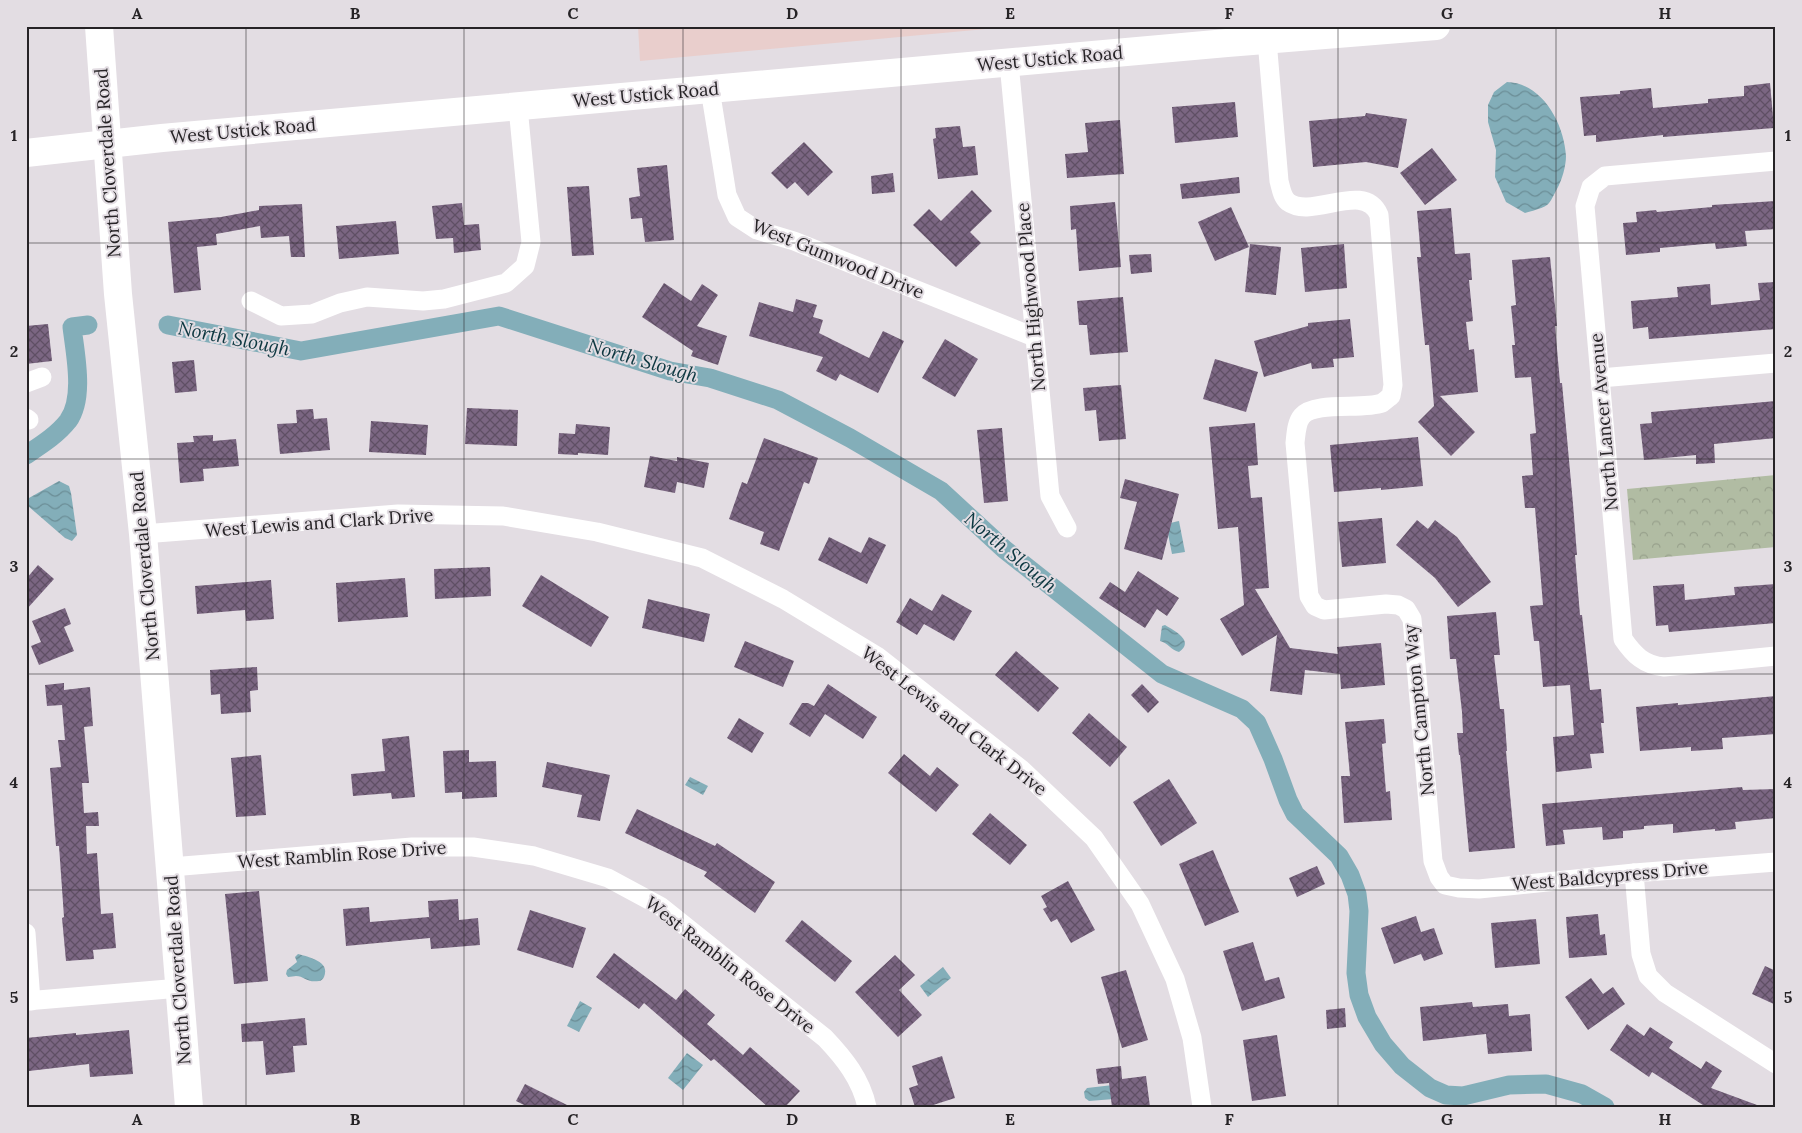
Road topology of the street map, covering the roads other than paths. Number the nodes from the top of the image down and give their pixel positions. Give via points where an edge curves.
1 (98, 26) edge
2 (1436, 26) edge
3 (1267, 40) junction
4 (1009, 63) junction
5 (710, 89) junction
6 (518, 107) junction
7 (108, 144) junction
8 (26, 153) edge
9 (1776, 161) edge
10 (251, 301) dead end
11 (1034, 337) junction
12 (1776, 363) edge
13 (1600, 378) junction
14 (1067, 528) dead end
15 (142, 534) junction
16 (1776, 656) edge
17 (1776, 862) edge
18 (171, 867) junction
19 (1634, 873) junction
20 (1445, 885) joint
21 (26, 933) edge
22 (180, 988) junction
23 (28, 1001) edge
24 (1776, 1064) edge
25 (189, 1107) edge
26 (867, 1107) edge
27 (1202, 1107) edge

1 - 7 main road, North Cloverdale Road
2 - 3 main road, West Ustick Road
3 - 4 main road, West Ustick Road
3 - 20 street, North Campton Way via 1282,195 1288,203 1299,206 1367,201 1375,206 1379,215 1393,385 1391,396 1382,402 1320,408 1302,416 1295,443 1308,589 1315,606 1324,610 1398,605 1406,609 1412,619 1433,861 1438,877
4 - 5 main road, West Ustick Road
4 - 11 street, North Highwood Place
5 - 6 main road, West Ustick Road
5 - 11 street, West Gumwood Drive via 727,195 737,217 757,230 794,241
6 - 7 main road, West Ustick Road
6 - 10 street via 531,242 524,266 506,283 423,302 367,297 312,314 281,316
7 - 8 main road, West Ustick Road
7 - 15 main road, North Cloverdale Road via 118,294
9 - 13 street, North Lancer Avenue via 1605,176 1591,187 1585,206
11 - 14 street, North Highwood Place via 1050,496
12 - 13 street
13 - 16 street, North Lancer Avenue via 1623,639 1633,654 1654,666
15 - 18 main road, North Cloverdale Road
15 - 27 street, West Lewis and Clark Drive via 398,514 503,516 597,532 702,558 783,599 877,656 1021,769 1094,838 1140,904 1175,979 1192,1038
17 - 19 street, West Baldcypress Drive
18 - 22 main road, North Cloverdale Road
18 - 26 street, West Ramblin Rose Drive via 412,847 473,847 534,856 608,878 660,906 825,1038 856,1077
19 - 20 street, West Baldcypress Drive via 1479,888
19 - 24 street via 1641,954 1648,976 1665,994
21 - 23 street
22 - 23 street
22 - 25 main road, North Cloverdale Road

